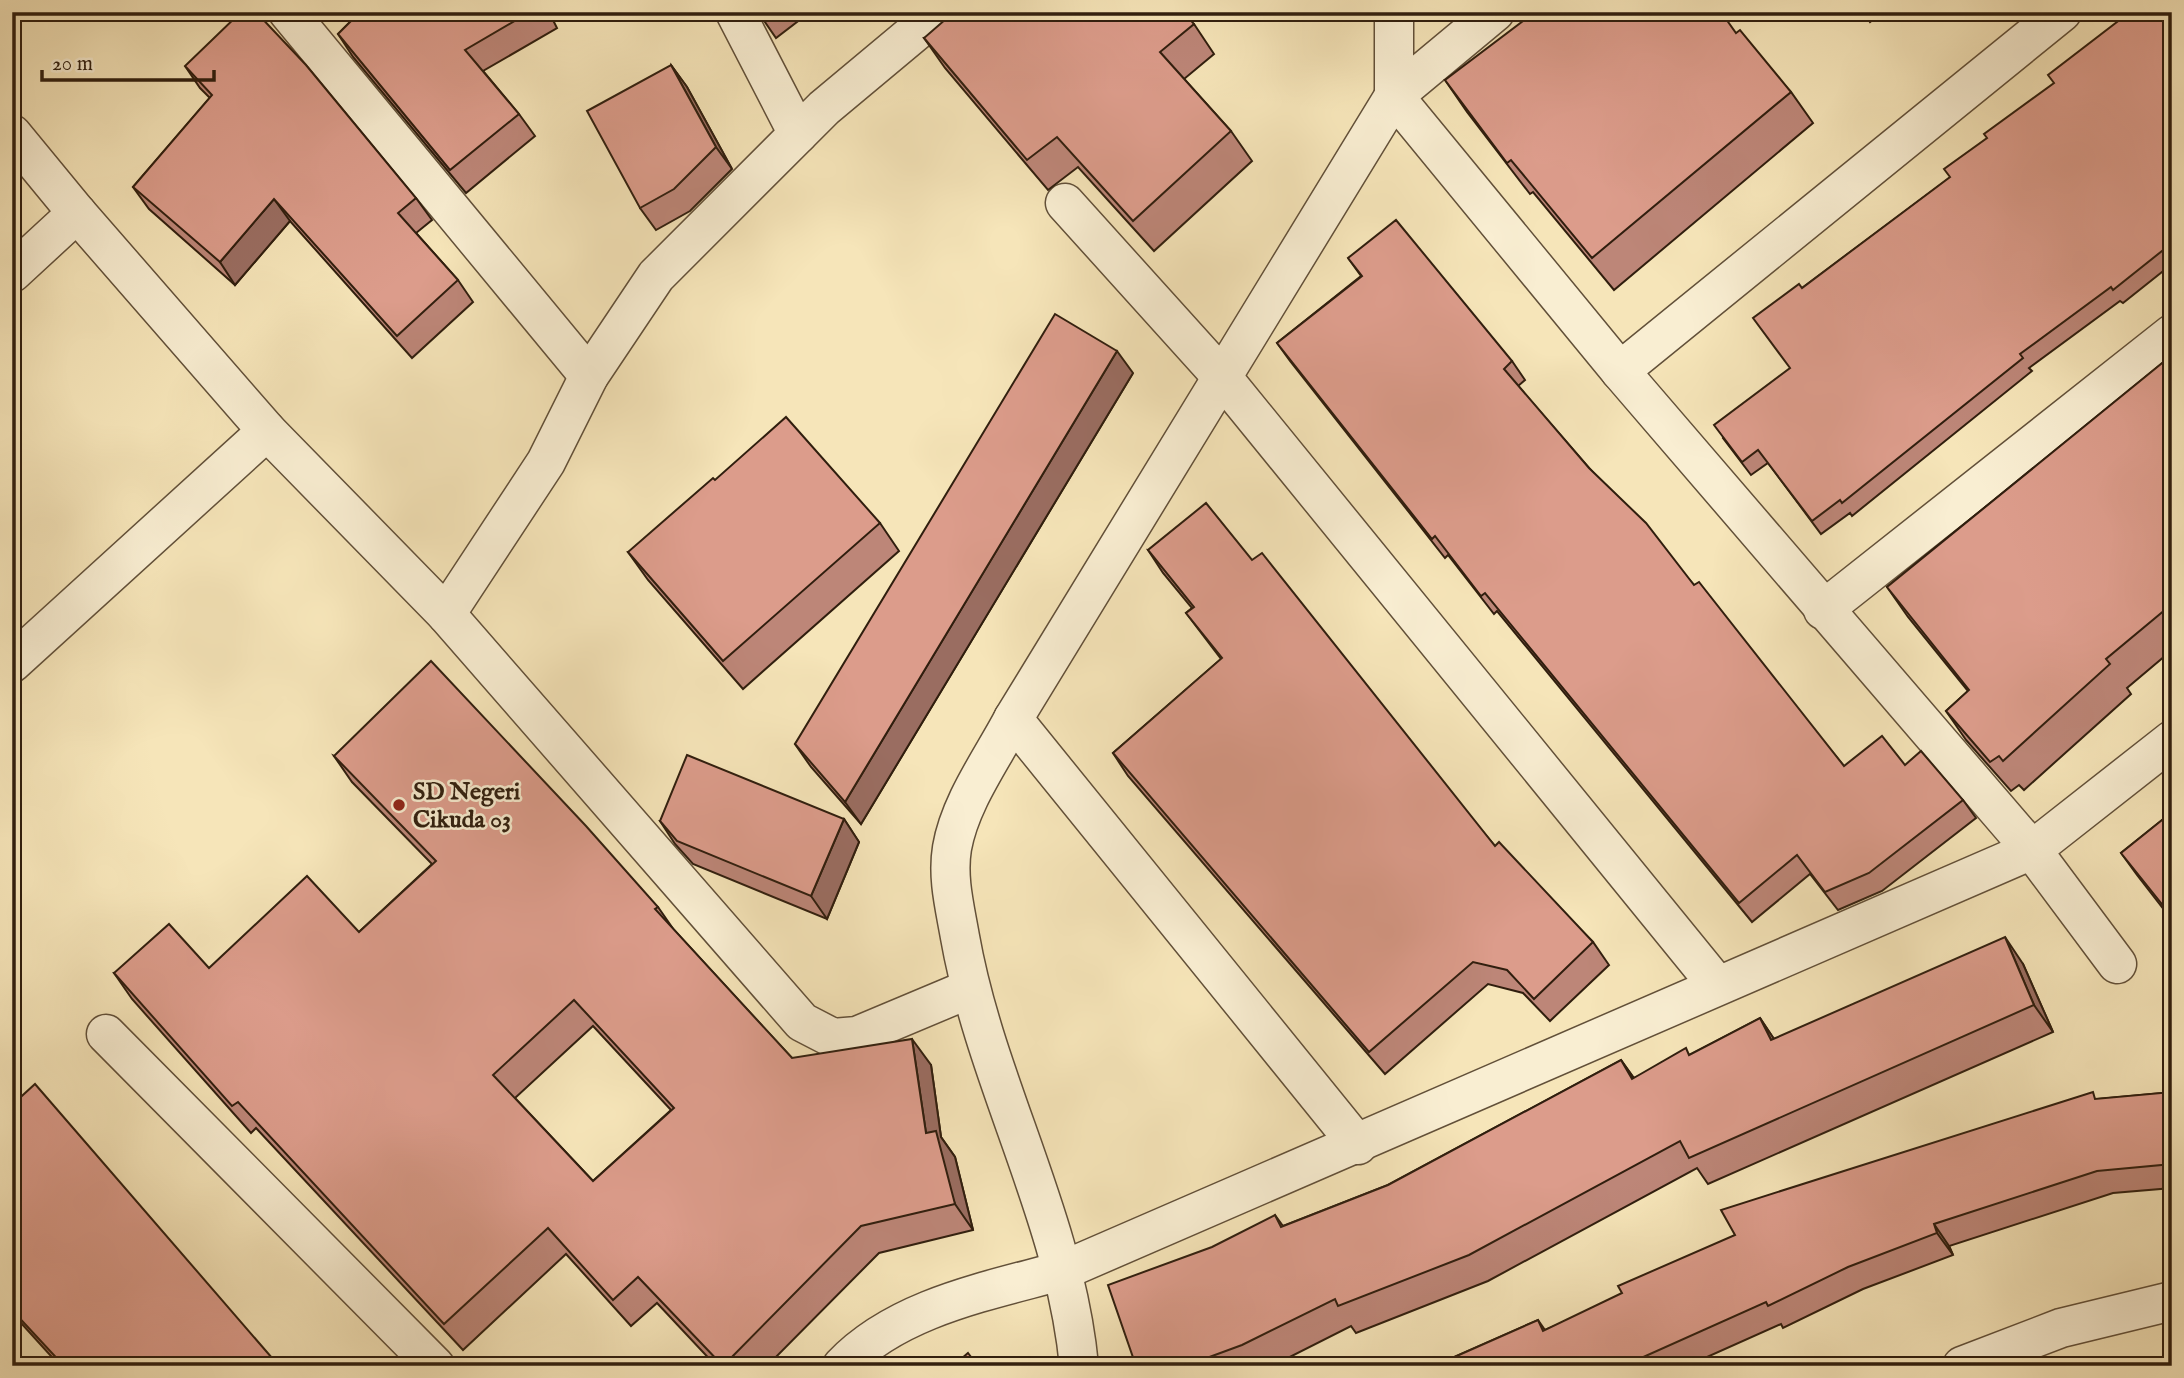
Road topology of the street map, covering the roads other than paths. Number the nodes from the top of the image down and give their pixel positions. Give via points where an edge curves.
1 (288, 12) edge
2 (734, 12) edge
3 (939, 12) edge
4 (1394, 12) edge
5 (1495, 12) edge
6 (2062, 12) edge
7 (1394, 96) junction
8 (12, 134) edge
9 (798, 134) junction
10 (1065, 203) dead end
11 (77, 214) junction
12 (12, 273) edge
13 (2172, 334) edge
14 (1620, 371) junction
15 (589, 376) junction
16 (1222, 377) junction
17 (267, 431) junction
18 (1823, 610) junction
19 (446, 614) junction
20 (12, 663) edge
21 (1013, 719) junction
22 (2172, 740) edge
23 (2032, 850) junction
24 (2117, 964) dead end
25 (1717, 985) junction
26 (969, 989) junction
27 (106, 1034) dead end
28 (1358, 1145) junction
29 (1064, 1270) junction
30 (2172, 1301) edge
31 (435, 1366) edge
32 (842, 1366) edge
33 (1079, 1366) edge
34 (1962, 1366) edge

1 - 15 street
2 - 9 street
3 - 9 street
4 - 7 street
5 - 7 street
6 - 14 street
7 - 14 street
7 - 16 street
8 - 11 street
9 - 15 street via 656,276
10 - 16 street
11 - 12 street
11 - 17 street
13 - 18 street
14 - 18 street
15 - 19 street via 546,462
16 - 21 street
16 - 25 street
17 - 19 street
17 - 20 street
18 - 23 street
19 - 26 street via 802,1022 833,1038 857,1036
21 - 26 street via 960,817 952,848 950,880
21 - 28 street
22 - 23 street
23 - 24 street
23 - 25 street
25 - 28 street
26 - 29 street
27 - 31 street
28 - 29 street
29 - 32 street via 959,1300 900,1323
29 - 33 street
30 - 34 street via 2061,1328

